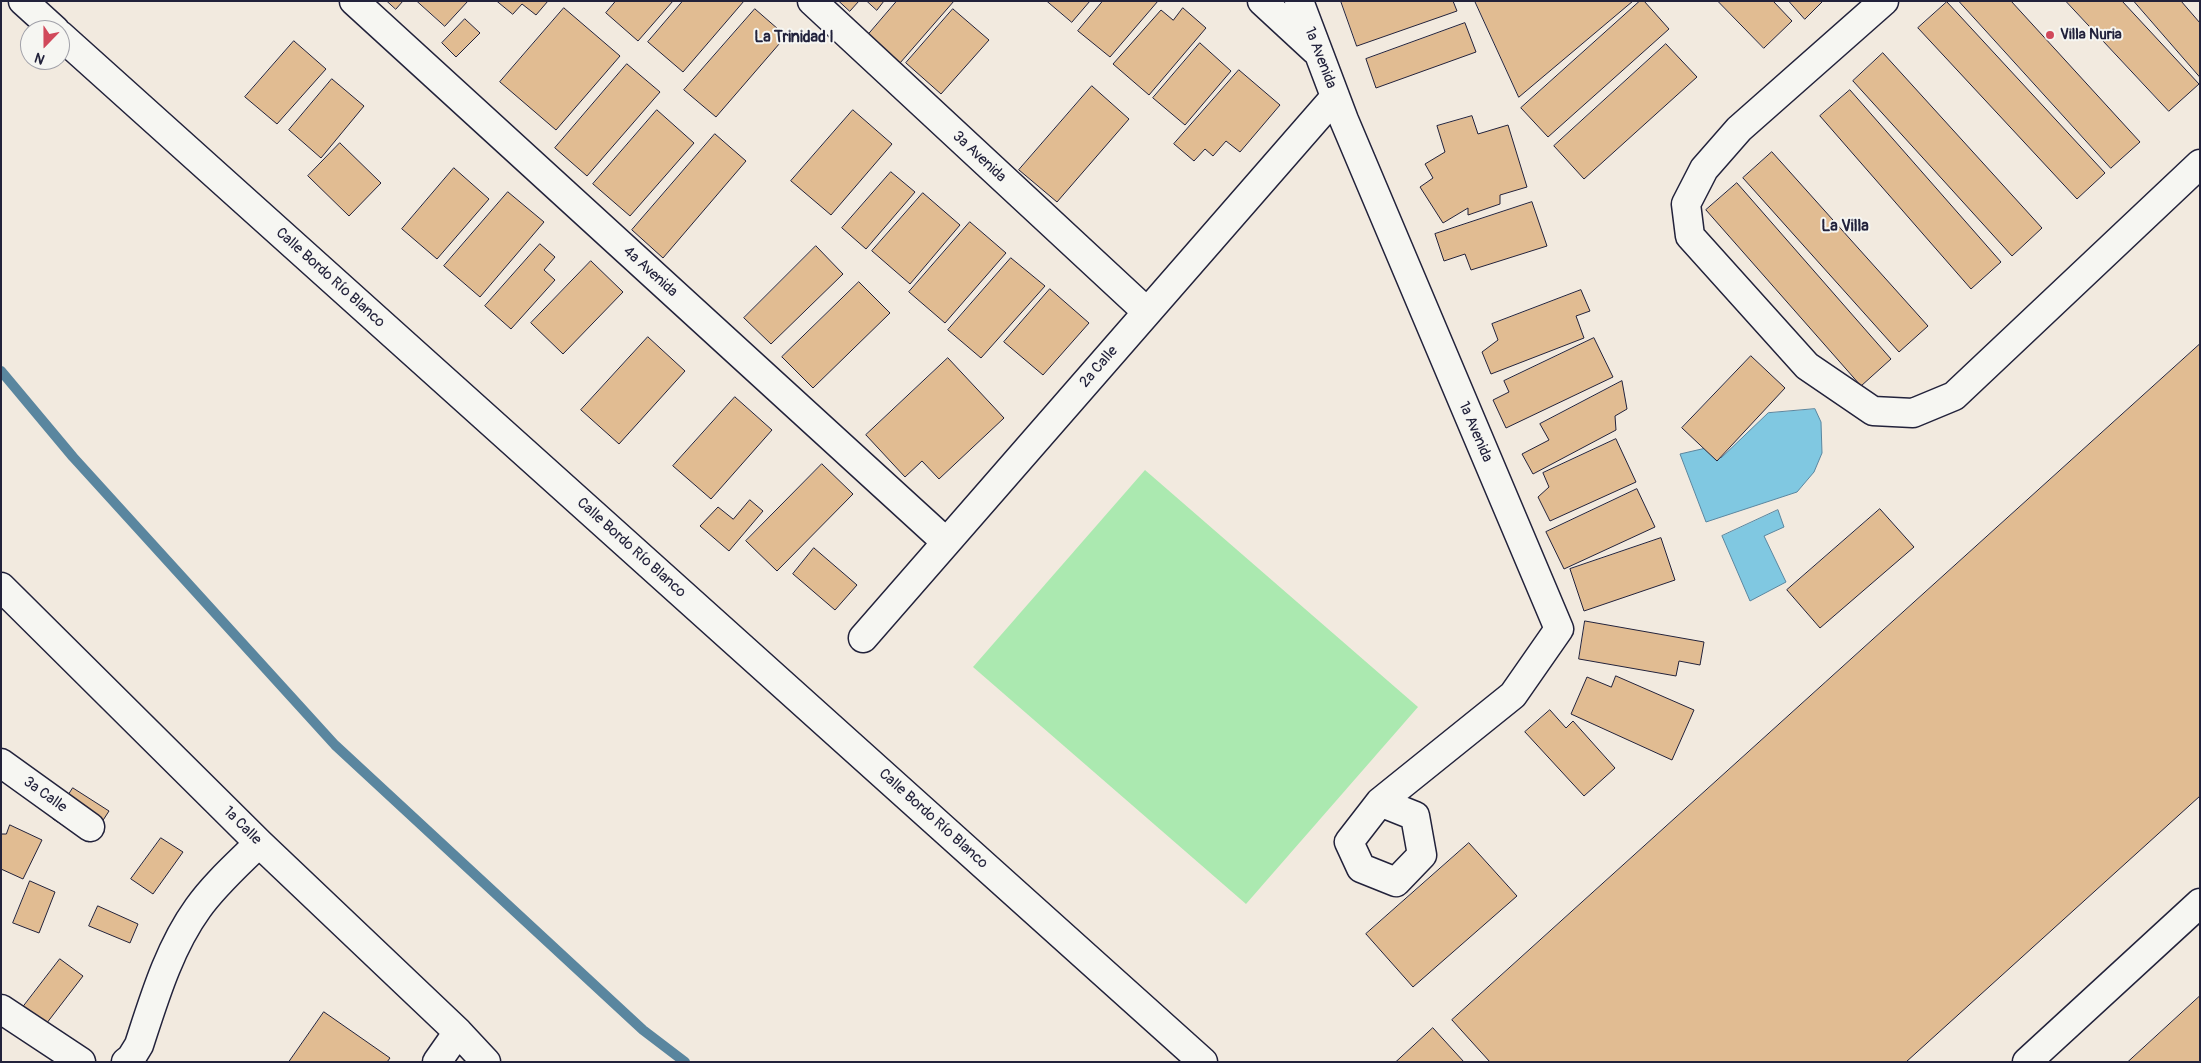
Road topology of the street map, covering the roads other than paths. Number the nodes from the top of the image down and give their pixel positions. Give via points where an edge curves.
1 (22, 1) edge
2 (354, 1) edge
3 (812, 1) edge
4 (1262, 1) edge
5 (1299, 1) edge
6 (1884, 1) edge
7 (43, 20) edge
8 (70, 44) edge
9 (1318, 52) junction
10 (1335, 97) junction
11 (2200, 164) edge
12 (1147, 312) junction
13 (946, 542) junction
14 (1, 587) edge
15 (863, 638) dead end
16 (1, 763) edge
17 (1380, 802) dead end
18 (90, 827) dead end
19 (259, 843) junction
20 (2200, 903) edge
21 (1, 1009) edge
22 (458, 1032) junction
23 (81, 1062) edge
24 (126, 1062) edge
25 (437, 1062) edge
26 (486, 1062) edge
27 (1203, 1062) edge
28 (2027, 1062) edge

1 - 7 street
2 - 13 street, 4a Avenida
3 - 12 street, 3a Avenida
4 - 9 street
5 - 9 street, 1a Avenida
6 - 11 street via 1739,129 1704,169 1686,204 1690,236 1807,366 1873,411 1913,414 1954,396
8 - 27 street, Calle Bordo Río Blanco
9 - 10 street, 1a Avenida
10 - 12 street, 2a Calle
10 - 17 street, 1a Avenida via 1559,630 1513,695
12 - 13 street, 2a Calle
13 - 15 street, 2a Calle
14 - 19 street, 1a Calle
16 - 18 street, 3a Calle
19 - 22 street, 1a Calle
19 - 24 street via 198,908 176,945 139,1045
20 - 28 street
21 - 23 street
22 - 25 street
22 - 26 street, 1a Calle

